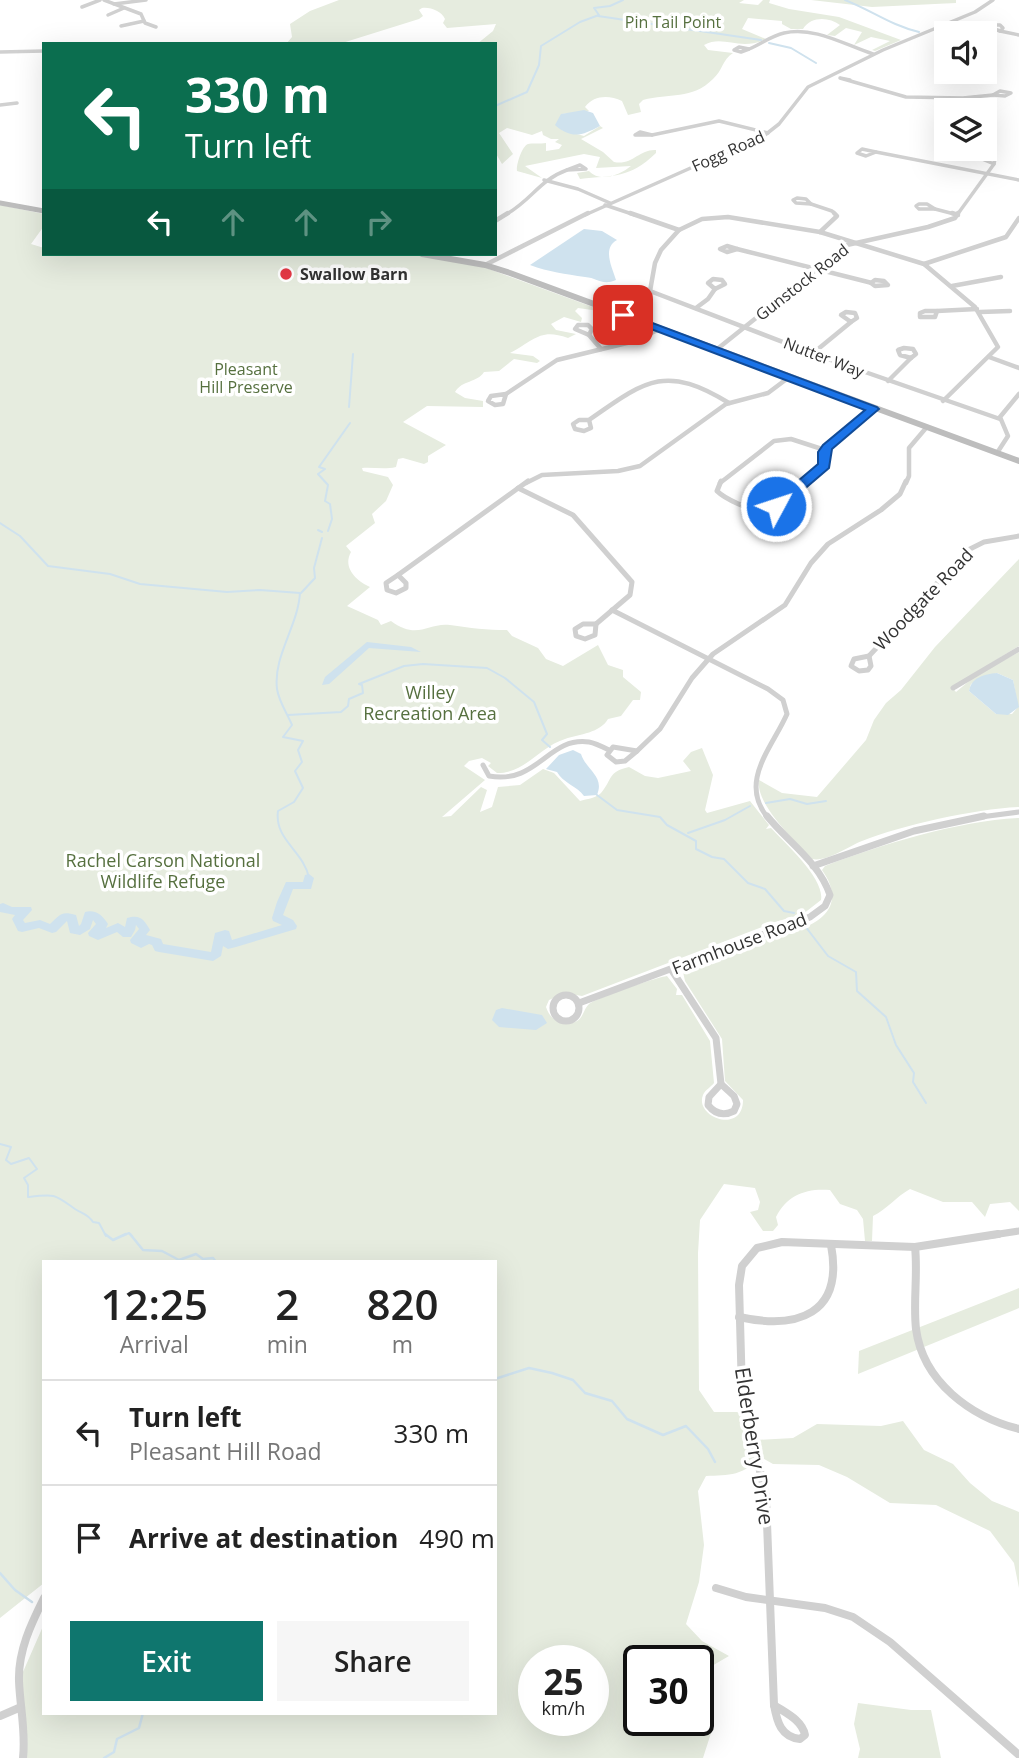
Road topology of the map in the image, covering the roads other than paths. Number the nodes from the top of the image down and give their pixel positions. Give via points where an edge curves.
1 (102, 0) edge
2 (146, 0) edge
3 (993, 0) edge
4 (114, 4) junction
5 (82, 7) dead end
6 (124, 8) junction
7 (108, 15) dead end
8 (144, 21) junction
9 (121, 26) dead end
10 (156, 27) dead end
11 (1000, 31) dead end
12 (1019, 35) edge
13 (749, 49) dead end
14 (42, 51) edge
15 (0, 52) edge
16 (873, 54) junction
17 (829, 76) junction
18 (1017, 92) edge
19 (18, 103) dead end
20 (0, 105) edge
21 (768, 133) junction
22 (652, 135) dead end
23 (876, 152) dead end
24 (994, 164) dead end
25 (568, 170) dead end
26 (988, 173) junction
27 (544, 180) junction
28 (1019, 180) edge
29 (0, 203) edge
30 (607, 204) junction
31 (811, 204) dead end
32 (935, 209) dead end
33 (42, 211) edge
34 (958, 215) junction
35 (1019, 218) edge
36 (497, 220) edge
37 (679, 230) junction
38 (820, 232) junction
39 (855, 242) junction
40 (737, 249) dead end
41 (433, 256) edge
42 (924, 264) junction
43 (485, 265) junction
44 (819, 268) junction
45 (1001, 277) dead end
46 (872, 283) dead end
47 (952, 286) junction
48 (715, 289) dead end
49 (650, 291) junction
50 (695, 308) junction
51 (937, 311) dead end
52 (979, 311) junction
53 (1010, 311) dead end
54 (623, 315) junction
55 (851, 322) dead end
56 (746, 326) junction
57 (657, 328) junction
58 (589, 335) dead end
59 (601, 349) junction
60 (716, 351) junction
61 (812, 354) junction
62 (989, 357) junction
63 (911, 358) dead end
64 (1019, 368) edge
65 (788, 378) junction
66 (888, 381) junction
67 (506, 394) dead end
68 (1019, 394) edge
69 (943, 401) junction
70 (729, 403) junction
71 (873, 409) junction
72 (1000, 419) junction
73 (589, 420) dead end
74 (926, 428) junction
75 (825, 450) junction
76 (997, 453) junction
77 (1019, 461) edge
78 (517, 488) junction
79 (1019, 536) edge
80 (398, 575) dead end
81 (612, 610) junction
82 (596, 624) dead end
83 (1019, 649) edge
84 (869, 656) dead end
85 (708, 659) junction
86 (953, 688) dead end
87 (609, 750) junction
88 (637, 751) junction
89 (483, 765) dead end
90 (1019, 812) edge
91 (813, 866) junction
92 (671, 969) junction
93 (579, 1003) junction
94 (721, 1084) junction
95 (1019, 1231) edge
96 (831, 1245) junction
97 (915, 1247) junction
98 (739, 1317) junction
99 (1019, 1429) edge
100 (716, 1588) dead end
101 (771, 1599) junction
102 (42, 1603) edge
103 (774, 1705) junction
104 (21, 1707) junction
105 (0, 1716) edge
106 (786, 1749) dead end
107 (802, 1749) dead end
108 (1018, 1754) edge
109 (23, 1758) edge

1 - 4 street
1 - 5 street
2 - 4 street
3 - 16 street, Fogg Road via 975,12
4 - 6 street
6 - 7 street
6 - 8 street via 141,14
8 - 9 street
8 - 10 street
11 - 12 street
13 - 16 street via 792,32 834,39
14 - 15 street
16 - 17 street, Fogg Road
17 - 18 street via 906,97 963,98
17 - 21 street, Fogg Road via 803,91
19 - 20 street
21 - 22 street via 719,121
21 - 30 street, Fogg Road
23 - 26 street
24 - 26 street
25 - 27 street
26 - 28 street
26 - 34 street
27 - 30 street via 583,191
27 - 36 street via 521,206
29 - 33 street
30 - 37 street
30 - 43 street, Fogg Road
31 - 38 street via 837,216
32 - 34 street
34 - 39 street, Gunstock Road via 935,225
35 - 42 street via 1006,237
37 - 38 street via 702,219 724,216
37 - 49 street via 660,250
38 - 39 street
39 - 42 street
39 - 44 street, Gunstock Road
40 - 44 street
41 - 43 street
42 - 47 street
43 - 54 street
44 - 46 street
44 - 56 street, Gunstock Road
45 - 47 street
47 - 52 street
48 - 50 street
49 - 50 street, Nutter Way
49 - 54 street
50 - 56 street, Nutter Way
51 - 52 street
52 - 53 street
52 - 62 street via 998,347
54 - 57 street
55 - 61 street
56 - 60 street, Gunstock Road
56 - 61 street, Nutter Way
57 - 59 street
57 - 60 street
58 - 59 street
59 - 67 street via 557,360
60 - 65 street
61 - 66 street, Nutter Way
62 - 64 street
62 - 69 street
63 - 66 street
65 - 70 street via 768,393
65 - 71 street
66 - 69 street, Nutter Way
68 - 72 street
69 - 72 street, Nutter Way
70 - 73 street via 696,384 656,380 637,386
70 - 78 street via 640,466 542,475
71 - 74 street
71 - 75 street
72 - 76 street via 1008,436
74 - 76 street
74 - 85 street via 909,448 909,476 898,497 828,544 785,605
75 - 75 street via 824,466 770,509 749,508 718,491 720,482 772,442 791,439
76 - 77 street
78 - 80 street
78 - 81 street via 571,513 628,575 633,591
79 - 84 street, Woodgate Road via 968,550
81 - 82 street
81 - 85 street
83 - 86 street
85 - 88 street via 664,724
85 - 91 street, Farmhouse Road via 778,695 786,704 786,718 759,768 754,792 765,813
87 - 88 street via 618,746
87 - 88 street via 608,758 618,763
87 - 89 street via 591,741 567,742 525,772 506,779 489,776
90 - 91 street via 979,816 864,845
91 - 92 street, Farmhouse Road via 826,881 830,895 818,912
92 - 93 street, Farmhouse Road
92 - 94 street via 716,1038
93 - 93 street, Farmhouse Road via 563,996 551,1008 558,1018 570,1019 579,1013
94 - 94 street via 708,1105 726,1115 737,1104
95 - 97 street, Elderberry Drive
96 - 97 street, Elderberry Drive
96 - 98 street, Elderberry Drive via 782,1242 757,1248 740,1272
96 - 98 street via 836,1260 834,1282 815,1310 780,1323
97 - 99 street via 916,1329 926,1359 967,1407 990,1421
98 - 101 street, Elderberry Drive via 742,1392 766,1497
100 - 101 street
101 - 103 street, Elderberry Drive
101 - 108 street via 841,1611 858,1619
102 - 104 street via 23,1649
103 - 106 street, Elderberry Drive via 776,1730
103 - 107 street via 805,1731
104 - 105 street
104 - 109 street

